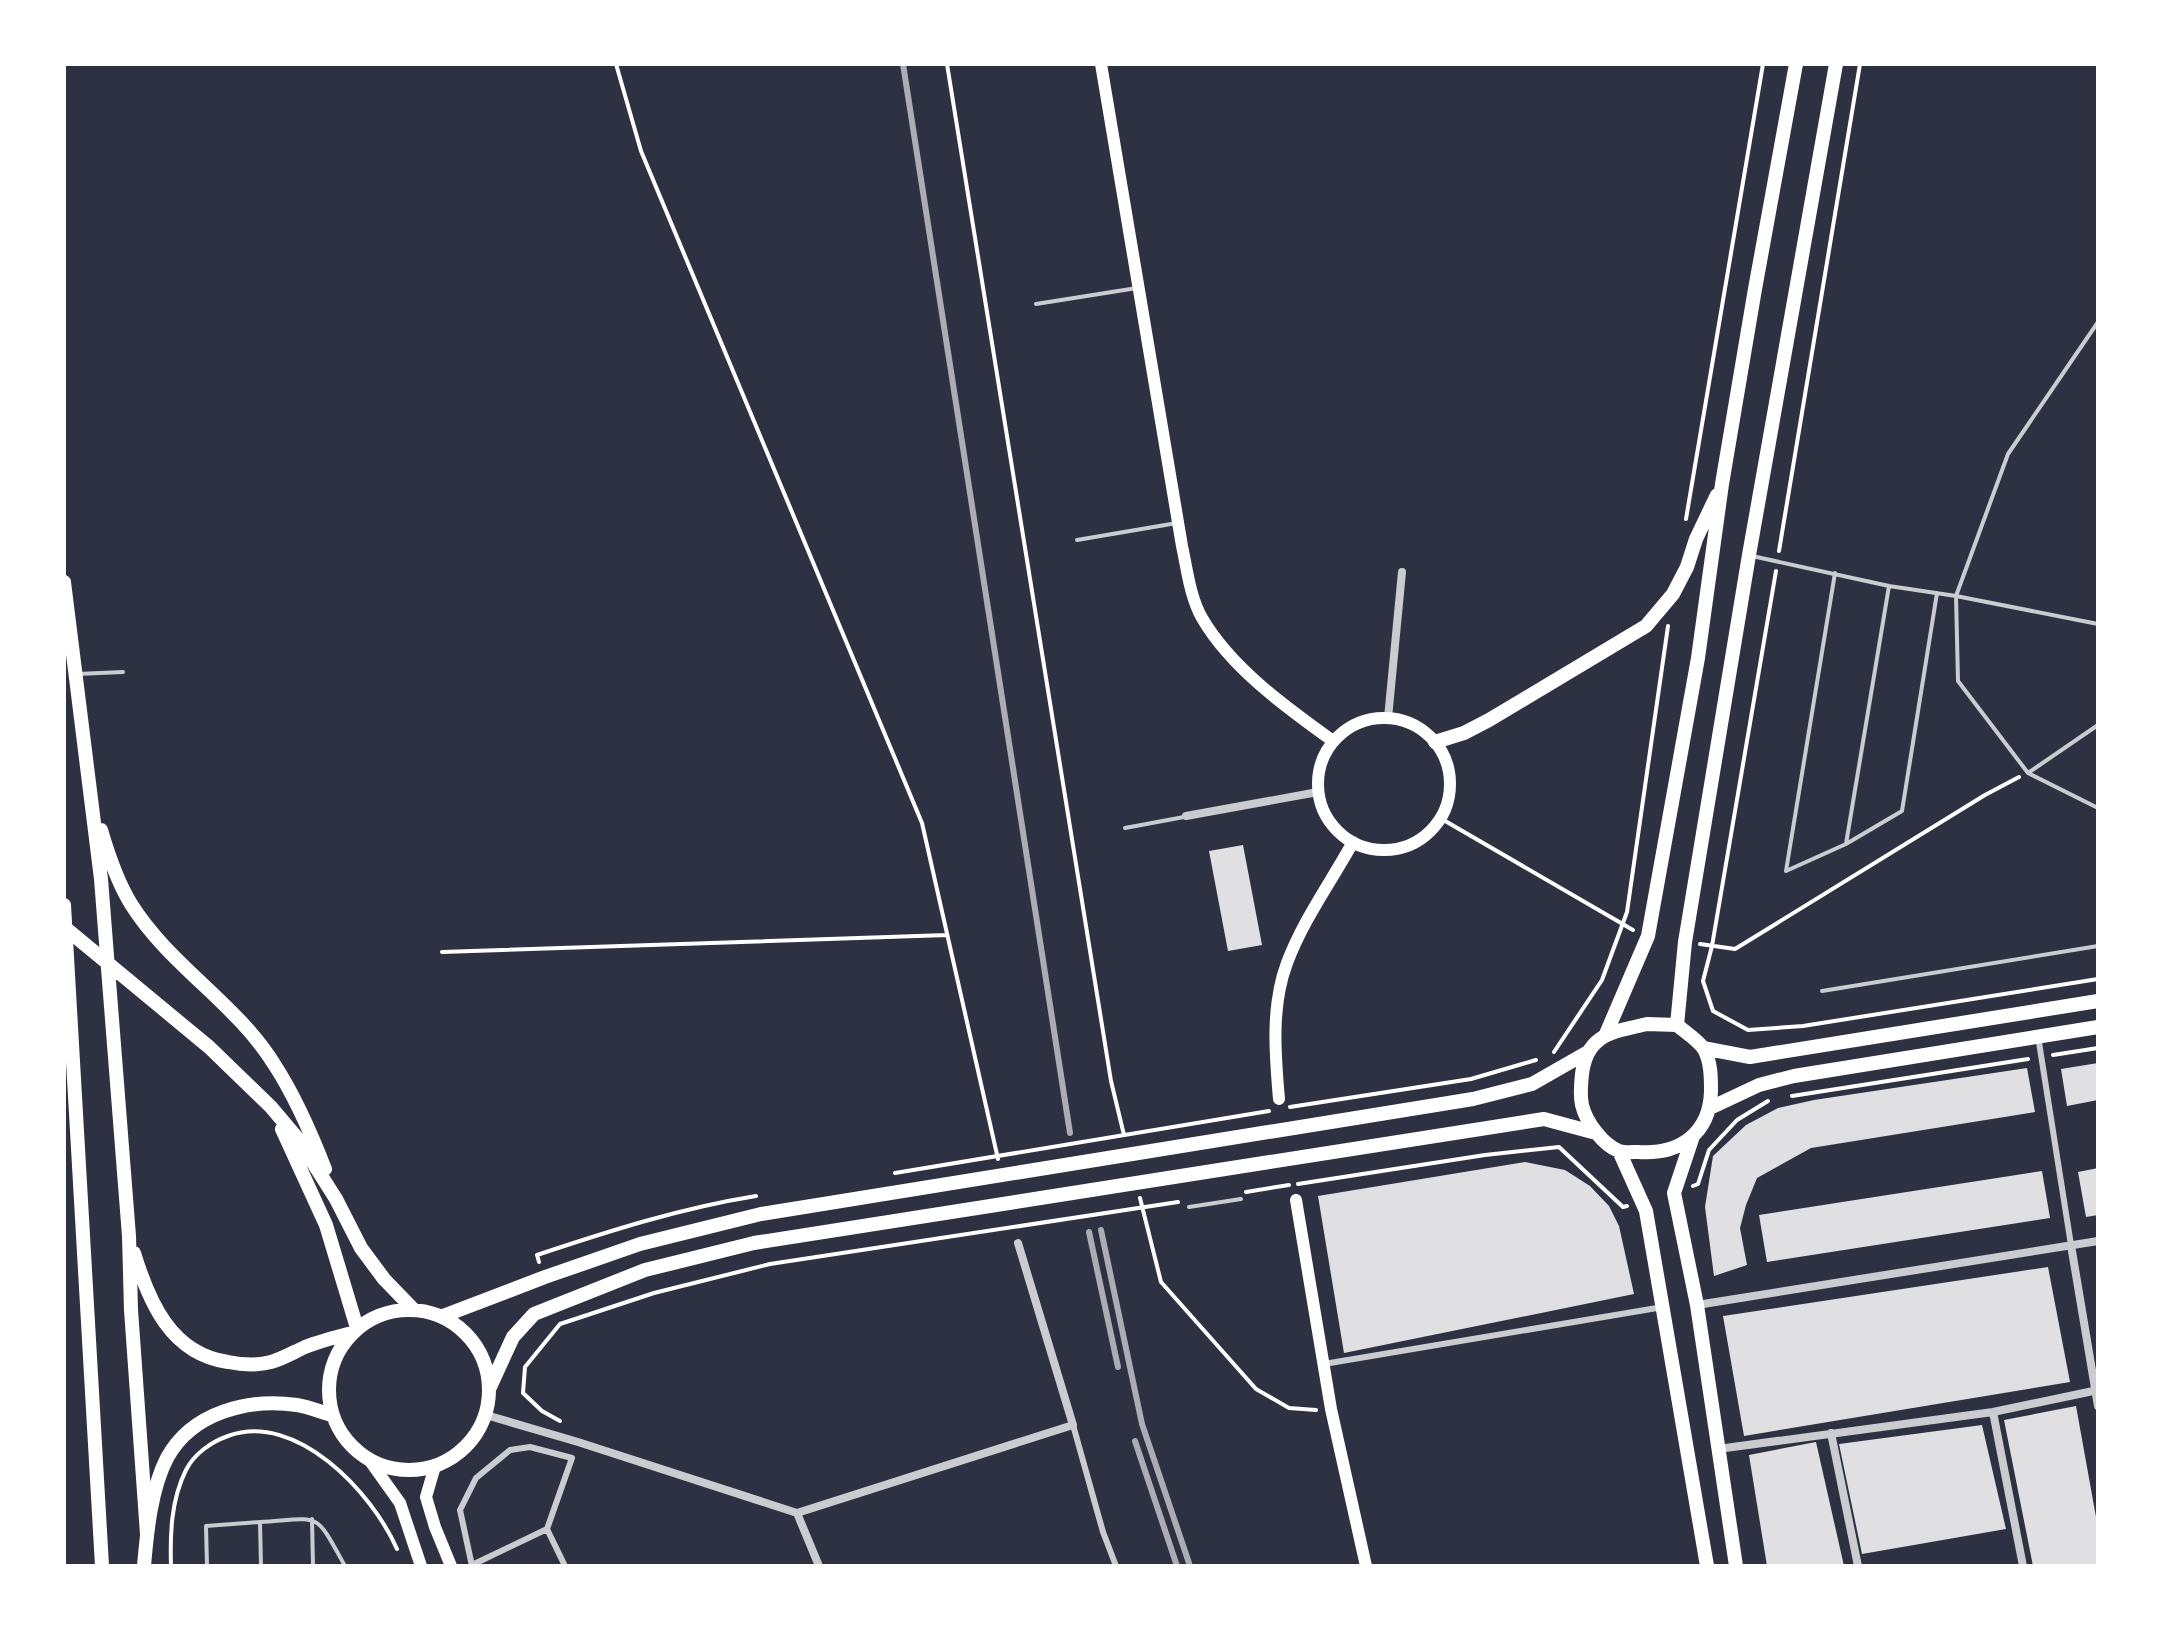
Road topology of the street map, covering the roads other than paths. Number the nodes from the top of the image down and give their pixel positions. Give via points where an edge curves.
1 (1101, 64) edge
2 (1796, 64) edge
3 (1836, 64) edge
4 (1139, 287) junction
5 (1036, 304) dead end
6 (2098, 322) edge
7 (1722, 484) junction
8 (1178, 523) junction
9 (1077, 540) dead end
10 (1749, 555) junction
11 (1402, 572) dead end
12 (1835, 573) junction
13 (64, 582) edge
14 (1889, 586) junction
15 (1937, 593) junction
16 (1956, 596) junction
17 (2098, 624) edge
18 (123, 672) dead end
19 (74, 674) junction
20 (1388, 718) junction
21 (2098, 725) edge
22 (1333, 741) junction
23 (1435, 742) junction
24 (2028, 773) junction
25 (87, 780) junction
26 (1318, 792) junction
27 (2098, 808) edge
28 (1186, 816) joint
29 (1125, 828) dead end
30 (1353, 842) junction
31 (1846, 844) junction
32 (64, 905) edge
33 (64, 927) edge
34 (2098, 946) edge
35 (1822, 991) dead end
36 (2098, 1001) edge
37 (1677, 1025) junction
38 (2098, 1027) edge
39 (1606, 1034) junction
40 (2038, 1036) junction
41 (1703, 1048) junction
42 (1588, 1052) junction
43 (1280, 1106) road end
44 (271, 1107) junction
45 (1710, 1108) junction
46 (1596, 1133) junction
47 (1692, 1139) junction
48 (1619, 1151) junction
49 (336, 1199) junction
50 (1241, 1199) dead end
51 (1296, 1200) dead end
52 (1189, 1207) dead end
53 (129, 1236) junction
54 (2098, 1241) edge
55 (1018, 1243) dead end
56 (2071, 1245) junction
57 (1697, 1305) junction
58 (1663, 1307) junction
59 (413, 1309) junction
60 (443, 1316) junction
61 (354, 1331) junction
62 (1324, 1364) junction
63 (490, 1387) junction
64 (2097, 1390) edge
65 (2098, 1406) edge
66 (1993, 1412) junction
67 (332, 1415) junction
68 (486, 1415) junction
69 (1073, 1425) junction
70 (1831, 1433) junction
71 (1718, 1449) junction
72 (370, 1461) junction
73 (435, 1466) junction
74 (797, 1513) junction
75 (312, 1519) junction
76 (260, 1522) junction
77 (547, 1529) junction
78 (147, 1534) junction
79 (416, 1565) edge
80 (102, 1566) edge
81 (147, 1566) edge
82 (207, 1566) edge
83 (261, 1566) edge
84 (313, 1566) edge
85 (345, 1566) edge
86 (451, 1566) edge
87 (472, 1566) edge
88 (565, 1566) edge
89 (819, 1566) edge
90 (1116, 1566) edge
91 (1366, 1566) edge
92 (1707, 1566) edge
93 (1736, 1566) edge
94 (1858, 1566) edge
95 (2023, 1566) edge

1 - 4 main road
2 - 7 main road
3 - 10 main road
4 - 5 lane
4 - 8 main road
6 - 16 lane via 2008,454
7 - 23 main road via 1673,594 1646,626 1489,720
7 - 39 main road via 1698,658 1648,936
8 - 9 lane
8 - 22 main road via 1201,616 1264,687
10 - 12 lane
10 - 37 main road via 1685,942
11 - 20 street
12 - 14 lane
12 - 31 lane via 1786,871
13 - 19 main road
14 - 15 lane
14 - 31 lane
15 - 16 lane
15 - 31 lane via 1902,811
16 - 17 lane
16 - 24 lane via 1958,681
18 - 19 lane
19 - 25 main road
20 - 22 main road via 1368,720
20 - 23 main road via 1414,726
21 - 24 lane
22 - 26 main road via 1323,756
23 - 30 main road via 1449,779 1440,818 1424,837 1401,847 1377,849
24 - 27 lane
25 - 49 main road via 105,846 130,903 274,1063 312,1136
25 - 53 main road via 101,879
26 - 28 street
26 - 30 main road via 1336,830
28 - 29 lane
30 - 43 main road via 1286,965 1275,1028
32 - 80 main road
33 - 44 main road via 209,1047
34 - 35 lane
36 - 41 main road via 1750,1057
37 - 39 main road via 1647,1024
37 - 41 main road
38 - 40 main road
39 - 42 main road
40 - 45 main road via 1794,1076 1759,1085
40 - 56 street
41 - 45 main road via 1711,1072
42 - 46 main road via 1582,1106
42 - 60 main road via 1532,1084 1473,1099 761,1214 640,1244
44 - 49 main road
44 - 61 main road via 326,1225
45 - 47 main road
46 - 48 main road
46 - 63 main road via 1544,1119 754,1243 645,1270 534,1314 513,1337
47 - 48 main road via 1653,1153
47 - 57 main road via 1674,1195
48 - 58 main road via 1643,1202
49 - 59 main road via 361,1248
50 - 52 lane
51 - 62 main road
53 - 61 main road via 160,1318 177,1338 202,1354 250,1366
53 - 78 main road
54 - 56 street
55 - 69 street
56 - 57 street
56 - 64 street
57 - 71 main road
58 - 62 street
58 - 92 main road
59 - 60 main road
59 - 61 main road via 386,1312
60 - 63 main road via 482,1354
61 - 67 main road via 331,1369
62 - 91 main road
63 - 68 main road
64 - 65 street
64 - 66 street
66 - 70 street
66 - 95 street
67 - 72 main road via 349,1444
67 - 78 main road via 296,1405 231,1408 210,1415 168,1457
68 - 73 main road via 470,1443
68 - 74 street
69 - 74 street
69 - 90 street
70 - 71 street
70 - 94 street
71 - 93 main road
72 - 73 main road via 394,1469
72 - 79 main road via 400,1503
73 - 86 main road via 426,1497
74 - 89 street
75 - 76 lane
75 - 84 lane
75 - 85 lane via 321,1523
76 - 82 lane via 206,1526
76 - 83 lane
77 - 87 street
77 - 87 street via 572,1458 530,1447 510,1450 476,1478 460,1510
77 - 88 street
78 - 81 main road

